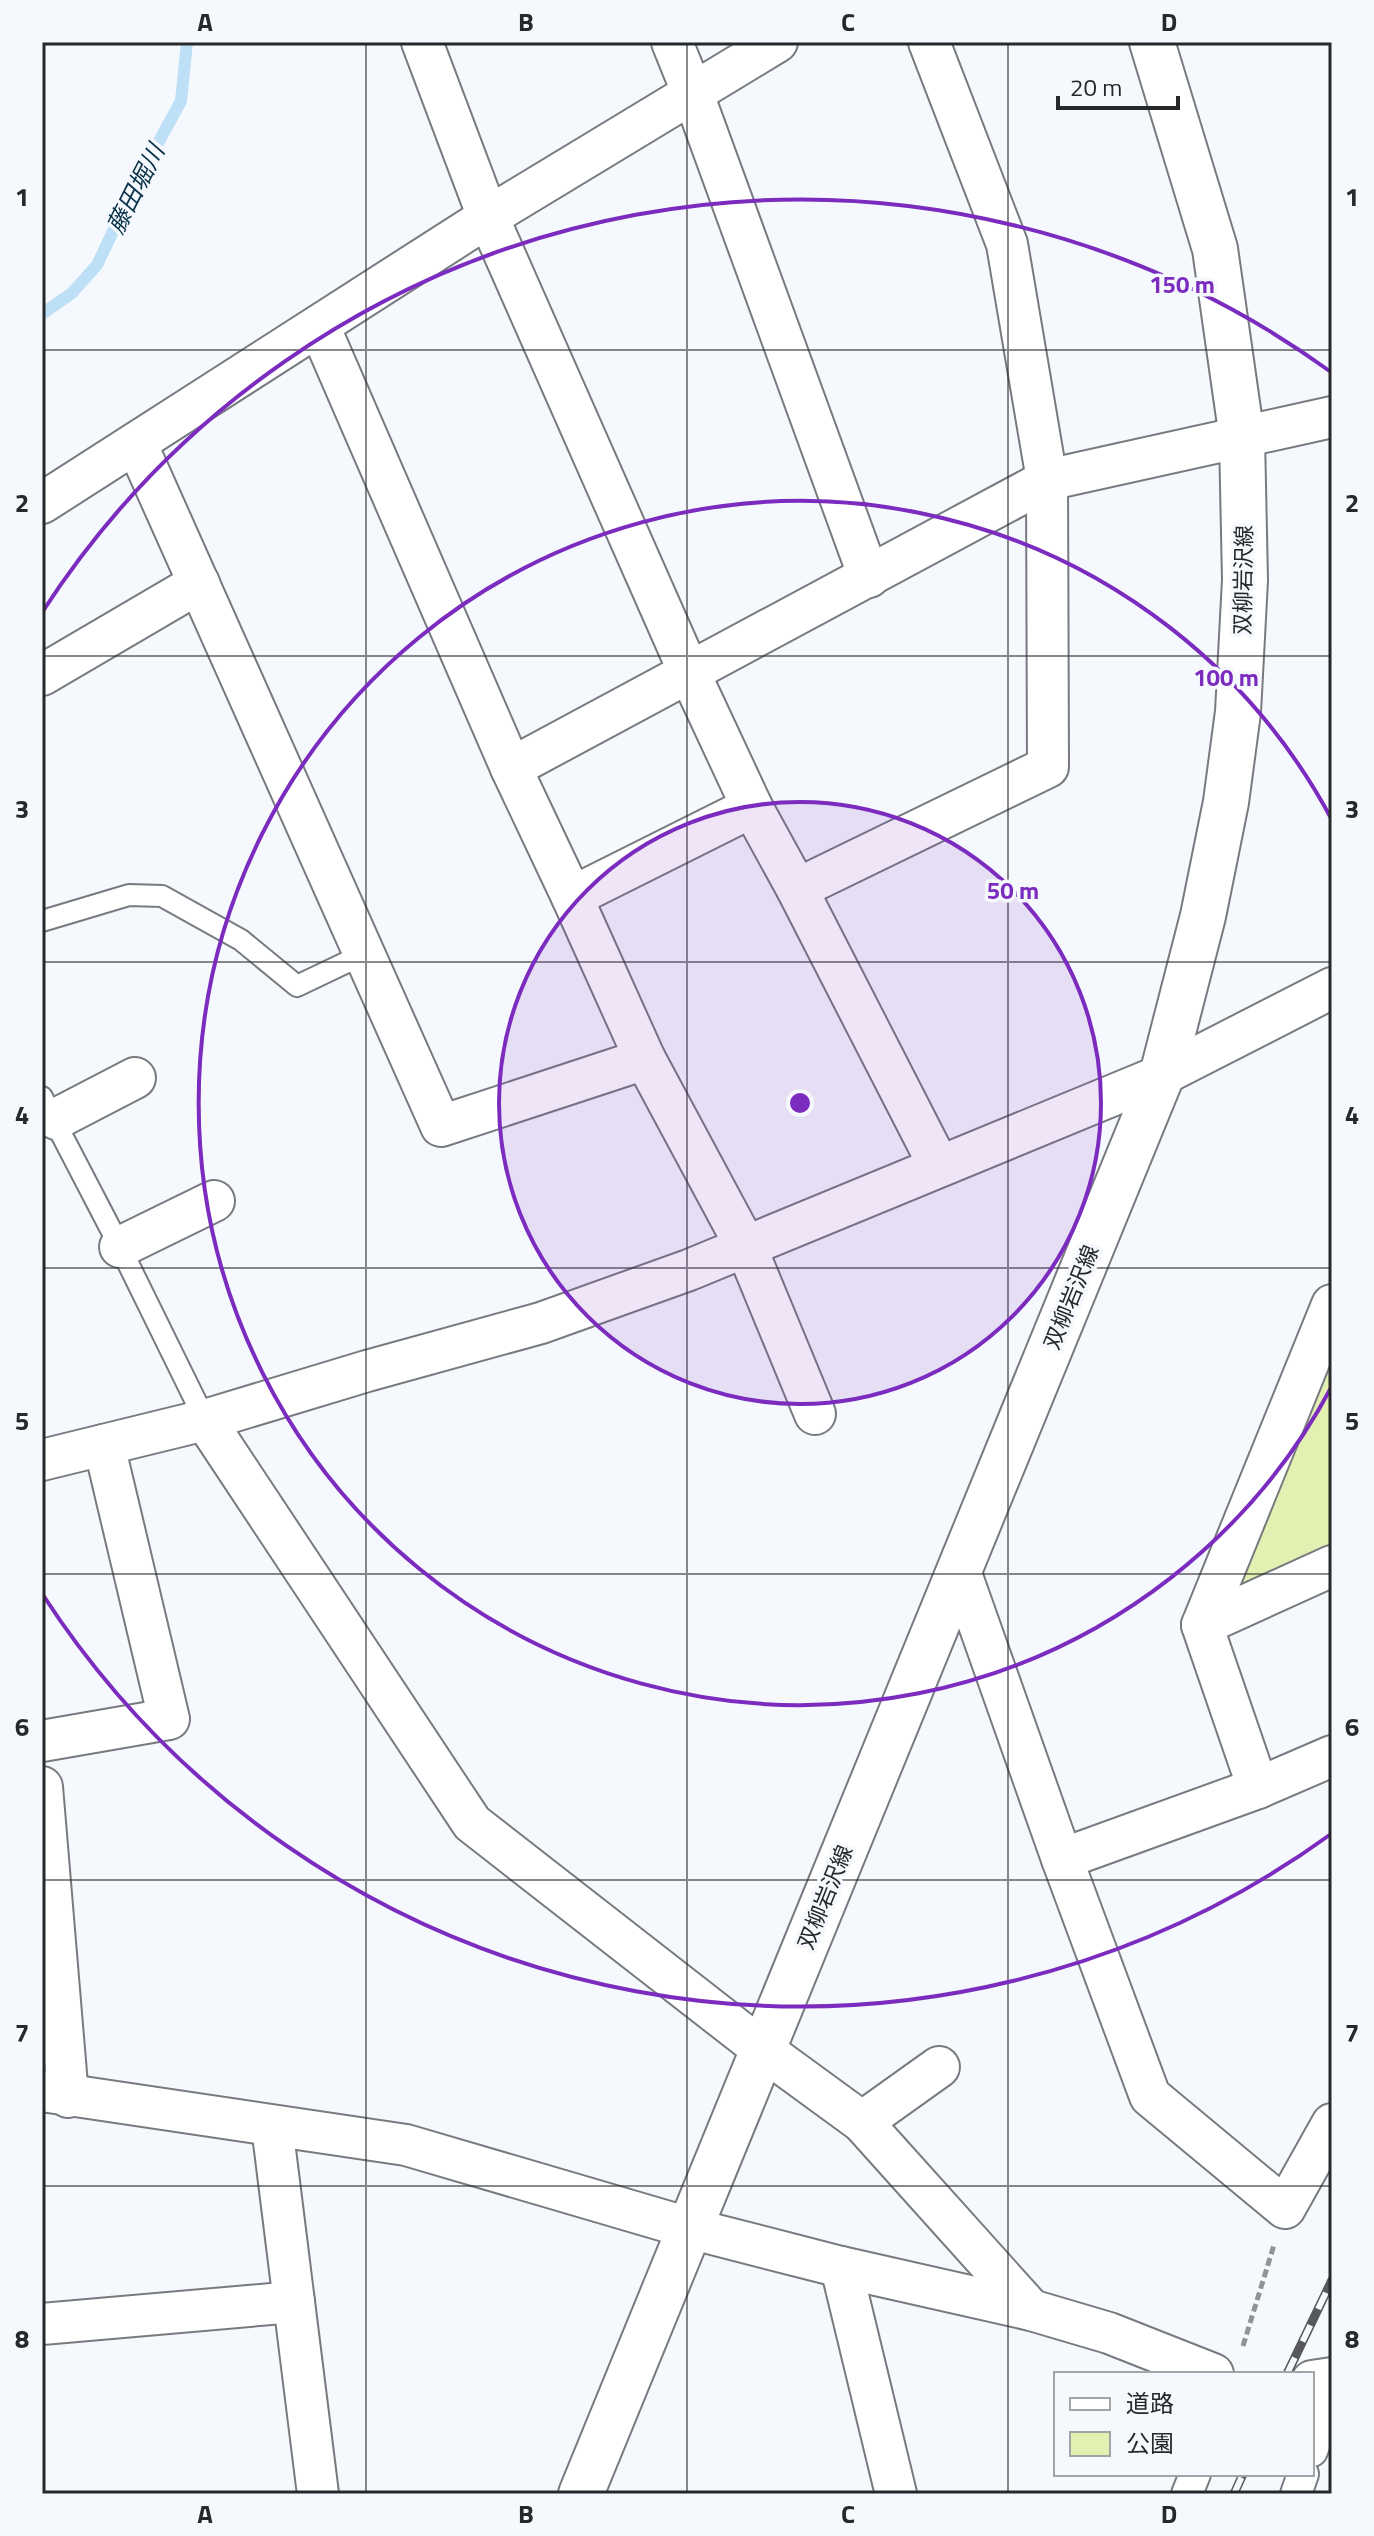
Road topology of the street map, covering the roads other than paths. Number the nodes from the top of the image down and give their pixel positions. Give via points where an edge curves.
1 (422, 42) edge
2 (672, 42) edge
3 (777, 42) edge
4 (929, 42) edge
5 (1152, 42) edge
6 (693, 94) junction
7 (488, 217) junction
8 (319, 326) junction
9 (1332, 417) edge
10 (1242, 438) junction
11 (136, 443) junction
12 (1047, 480) junction
13 (42, 503) edge
14 (869, 577) junction
15 (199, 583) junction
16 (689, 672) junction
17 (42, 675) edge
18 (511, 768) junction
19 (752, 807) junction
20 (797, 889) junction
21 (572, 897) junction
22 (42, 921) edge
23 (364, 954) junction
24 (1332, 988) edge
25 (645, 1059) junction
26 (1162, 1075) junction
27 (135, 1078) dead end
28 (49, 1108) edge
29 (939, 1166) junction
30 (214, 1201) dead end
31 (120, 1247) junction
32 (746, 1247) junction
33 (1332, 1305) edge
34 (815, 1414) dead end
35 (205, 1420) junction
36 (104, 1445) junction
37 (42, 1460) edge
38 (1332, 1566) edge
39 (959, 1568) junction
40 (1202, 1625) junction
41 (42, 1741) edge
42 (1332, 1756) edge
43 (42, 1787) edge
44 (1258, 1788) junction
45 (1062, 1859) junction
46 (762, 2049) junction
47 (939, 2067) dead end
48 (55, 2094) edge
49 (862, 2122) junction
50 (1332, 2124) edge
51 (272, 2126) junction
52 (689, 2228) junction
53 (841, 2267) junction
54 (294, 2302) junction
55 (1031, 2310) junction
56 (42, 2324) edge
57 (1226, 2366) edge
58 (1332, 2397) edge
59 (1314, 2446) edge
60 (318, 2494) edge
61 (581, 2494) edge
62 (896, 2494) edge

1 - 7 street
2 - 6 street
3 - 6 street
4 - 12 street via 1007,244
5 - 10 street, 双柳岩沢線 via 1215,249
6 - 7 street
6 - 14 street
7 - 8 street
7 - 16 street
8 - 11 street
8 - 18 street
9 - 10 street
10 - 12 street
10 - 26 street, 双柳岩沢線 via 1245,580 1238,712 1203,916
11 - 13 street
11 - 15 street
12 - 14 street
12 - 20 street via 1048,767
14 - 16 street
15 - 17 street
15 - 23 street
16 - 18 street
16 - 19 street
18 - 21 street
19 - 20 street
19 - 21 street
20 - 29 street
21 - 25 street
22 - 23 lane via 129,895 162,896 241,940 297,986
23 - 25 street via 441,1126
24 - 26 street
25 - 32 street
26 - 29 street
26 - 39 street, 双柳岩沢線
27 - 28 street
28 - 31 lane
29 - 32 street
30 - 31 street
31 - 35 lane
32 - 34 street
32 - 35 street via 541,1323
33 - 40 street
35 - 36 street
35 - 46 street via 472,1823
36 - 37 street
36 - 41 street via 169,1719
38 - 40 street
39 - 45 street
39 - 46 street, 双柳岩沢線
40 - 44 street
42 - 44 street
43 - 48 street
44 - 45 street
45 - 50 street via 1150,2096 1285,2208
46 - 49 street
46 - 52 street, 双柳岩沢線
47 - 49 street
48 - 51 street
49 - 55 street
51 - 52 street via 406,2145
51 - 54 street
52 - 53 street
52 - 61 street, 双柳岩沢線
53 - 55 street
53 - 62 street
54 - 56 street
54 - 60 street
55 - 57 street
58 - 59 street

